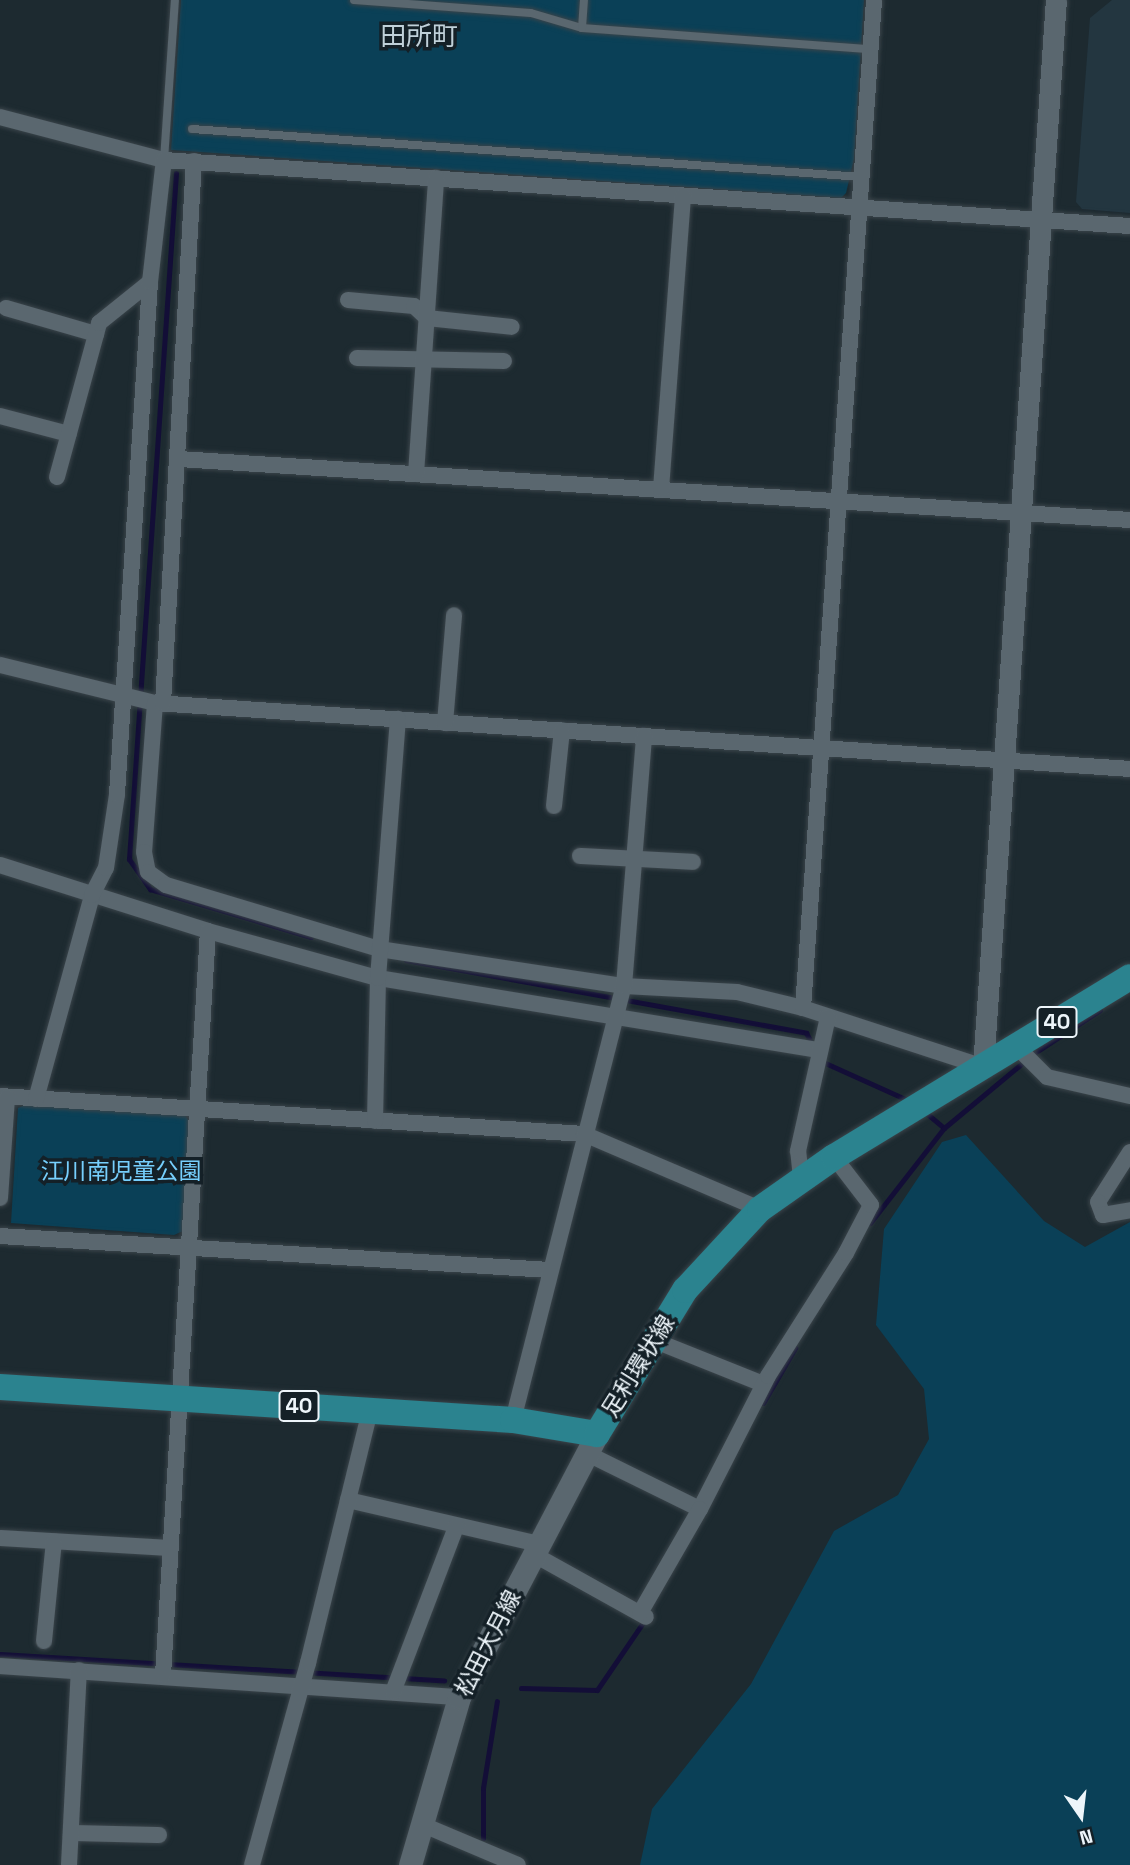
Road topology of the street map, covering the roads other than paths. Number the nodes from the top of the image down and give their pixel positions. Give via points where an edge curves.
1 (175, 0) edge
2 (354, 0) edge
3 (584, 0) edge
4 (874, 0) edge
5 (1056, 0) edge
6 (582, 28) junction
7 (870, 49) junction
8 (0, 117) edge
9 (192, 129) dead end
10 (164, 160) junction
11 (194, 161) junction
12 (862, 177) junction
13 (436, 178) junction
14 (683, 195) junction
15 (860, 207) junction
16 (1041, 220) junction
17 (1130, 226) edge
18 (149, 282) junction
19 (348, 300) dead end
20 (6, 308) dead end
21 (427, 318) junction
22 (512, 327) dead end
23 (96, 334) junction
24 (357, 358) dead end
25 (424, 359) junction
26 (504, 361) dead end
27 (0, 416) edge
28 (69, 434) junction
29 (179, 459) junction
30 (416, 474) junction
31 (57, 477) dead end
32 (662, 489) junction
33 (840, 501) junction
34 (1020, 512) junction
35 (1130, 520) edge
36 (454, 615) dead end
37 (0, 665) edge
38 (125, 698) junction
39 (159, 703) junction
40 (398, 719) junction
41 (445, 723) junction
42 (562, 730) junction
43 (644, 736) junction
44 (823, 748) junction
45 (1002, 761) junction
46 (1130, 769) edge
47 (554, 806) dead end
48 (580, 856) dead end
49 (634, 861) junction
50 (693, 862) dead end
51 (0, 865) edge
52 (92, 895) junction
53 (208, 931) junction
54 (379, 949) junction
55 (1130, 977) edge
56 (378, 978) junction
57 (624, 986) junction
58 (803, 1008) junction
59 (828, 1017) junction
60 (612, 1018) junction
61 (820, 1050) junction
62 (1023, 1056) junction
63 (983, 1068) junction
64 (3, 1096) edge
65 (1130, 1096) edge
66 (36, 1099) junction
67 (197, 1110) junction
68 (375, 1121) junction
69 (584, 1134) junction
70 (1130, 1152) edge
71 (834, 1157) junction
72 (801, 1178) junction
73 (0, 1198) edge
74 (760, 1209) junction
75 (1130, 1210) edge
76 (0, 1236) edge
77 (190, 1248) junction
78 (550, 1270) junction
79 (653, 1340) junction
80 (763, 1384) junction
81 (0, 1387) edge
82 (179, 1398) junction
83 (370, 1411) junction
84 (513, 1420) junction
85 (591, 1443) junction
86 (348, 1500) junction
87 (700, 1509) junction
88 (456, 1527) junction
89 (0, 1538) edge
90 (54, 1541) junction
91 (170, 1548) junction
92 (536, 1549) junction
93 (44, 1641) dead end
94 (0, 1666) edge
95 (164, 1667) junction
96 (79, 1670) junction
97 (396, 1681) junction
98 (301, 1682) junction
99 (458, 1697) junction
100 (421, 1824) junction
101 (71, 1833) junction
102 (159, 1836) dead end
103 (69, 1865) edge
104 (252, 1865) edge
105 (410, 1865) edge
106 (518, 1865) edge

1 - 10 lane
2 - 6 lane via 531,13
3 - 6 lane
4 - 7 street
5 - 16 street
6 - 7 lane
7 - 12 street
8 - 10 street
9 - 12 lane
10 - 11 street
10 - 18 street
11 - 13 street
11 - 29 street via 176,444
12 - 15 street
13 - 14 street
13 - 21 street
14 - 15 street
14 - 32 street
15 - 16 street
15 - 33 street
16 - 17 street
16 - 34 street
18 - 23 street via 99,323
18 - 38 street
19 - 21 street via 414,306
20 - 23 street
21 - 22 street
21 - 25 street
23 - 28 street
24 - 25 street
25 - 26 street
25 - 30 street
27 - 28 street
28 - 31 street
29 - 30 street
29 - 39 street
30 - 32 street
32 - 33 street
33 - 34 street
33 - 44 street
34 - 35 street
34 - 45 street
36 - 41 street
37 - 38 street
38 - 39 street
38 - 52 street via 106,868
39 - 40 street
39 - 54 street via 144,852 148,872 188,893
40 - 41 street
40 - 54 street
41 - 42 street
42 - 43 street
42 - 47 street
43 - 44 street
43 - 49 street
44 - 45 street
44 - 58 street
45 - 46 street
45 - 63 street
48 - 49 street
49 - 50 street
49 - 57 street
51 - 52 street
52 - 53 street
52 - 66 street
53 - 56 street
53 - 67 street
54 - 56 street
54 - 57 street
55 - 62 main road, 足利環状線 / 40
56 - 60 street
56 - 68 street
57 - 58 street via 737,992
57 - 60 street
58 - 59 street
59 - 61 street
59 - 63 street
60 - 61 street via 736,1033
60 - 69 street
61 - 72 street via 798,1151
62 - 63 main road, 足利環状線 / 40
62 - 65 street via 1062,1083
63 - 71 main road, 足利環状線 / 40
64 - 66 street
64 - 73 street
66 - 67 street
67 - 68 street
67 - 77 street
68 - 69 street
69 - 74 street
69 - 78 street
70 - 75 street via 1098,1202 1103,1215
71 - 72 main road, 足利環状線 / 40
71 - 80 street via 871,1205
72 - 74 main road, 足利環状線 / 40
74 - 79 main road, 足利環状線 / 40 via 685,1290
76 - 77 street
77 - 78 street
77 - 82 street
78 - 84 street
79 - 80 street
79 - 85 main road, 足利環状線 / 40
80 - 87 street
81 - 82 main road, 足利環状線 / 40
82 - 83 main road, 足利環状線 / 40
82 - 91 street
83 - 84 main road, 足利環状線 / 40
83 - 86 street
84 - 85 main road, 足利環状線 / 40
85 - 87 street
85 - 92 main road, 松田大月線
86 - 88 street
86 - 98 street
87 - 92 street via 643,1615
88 - 92 street
88 - 97 street
89 - 90 street
90 - 91 street
90 - 93 street
91 - 95 street
92 - 99 main road, 松田大月線
94 - 96 street
95 - 96 street
95 - 98 street
96 - 101 street
97 - 98 street
97 - 99 street
98 - 104 street
99 - 100 main road, 松田大月線
100 - 105 main road, 松田大月線
100 - 106 street
101 - 102 street
101 - 103 street

